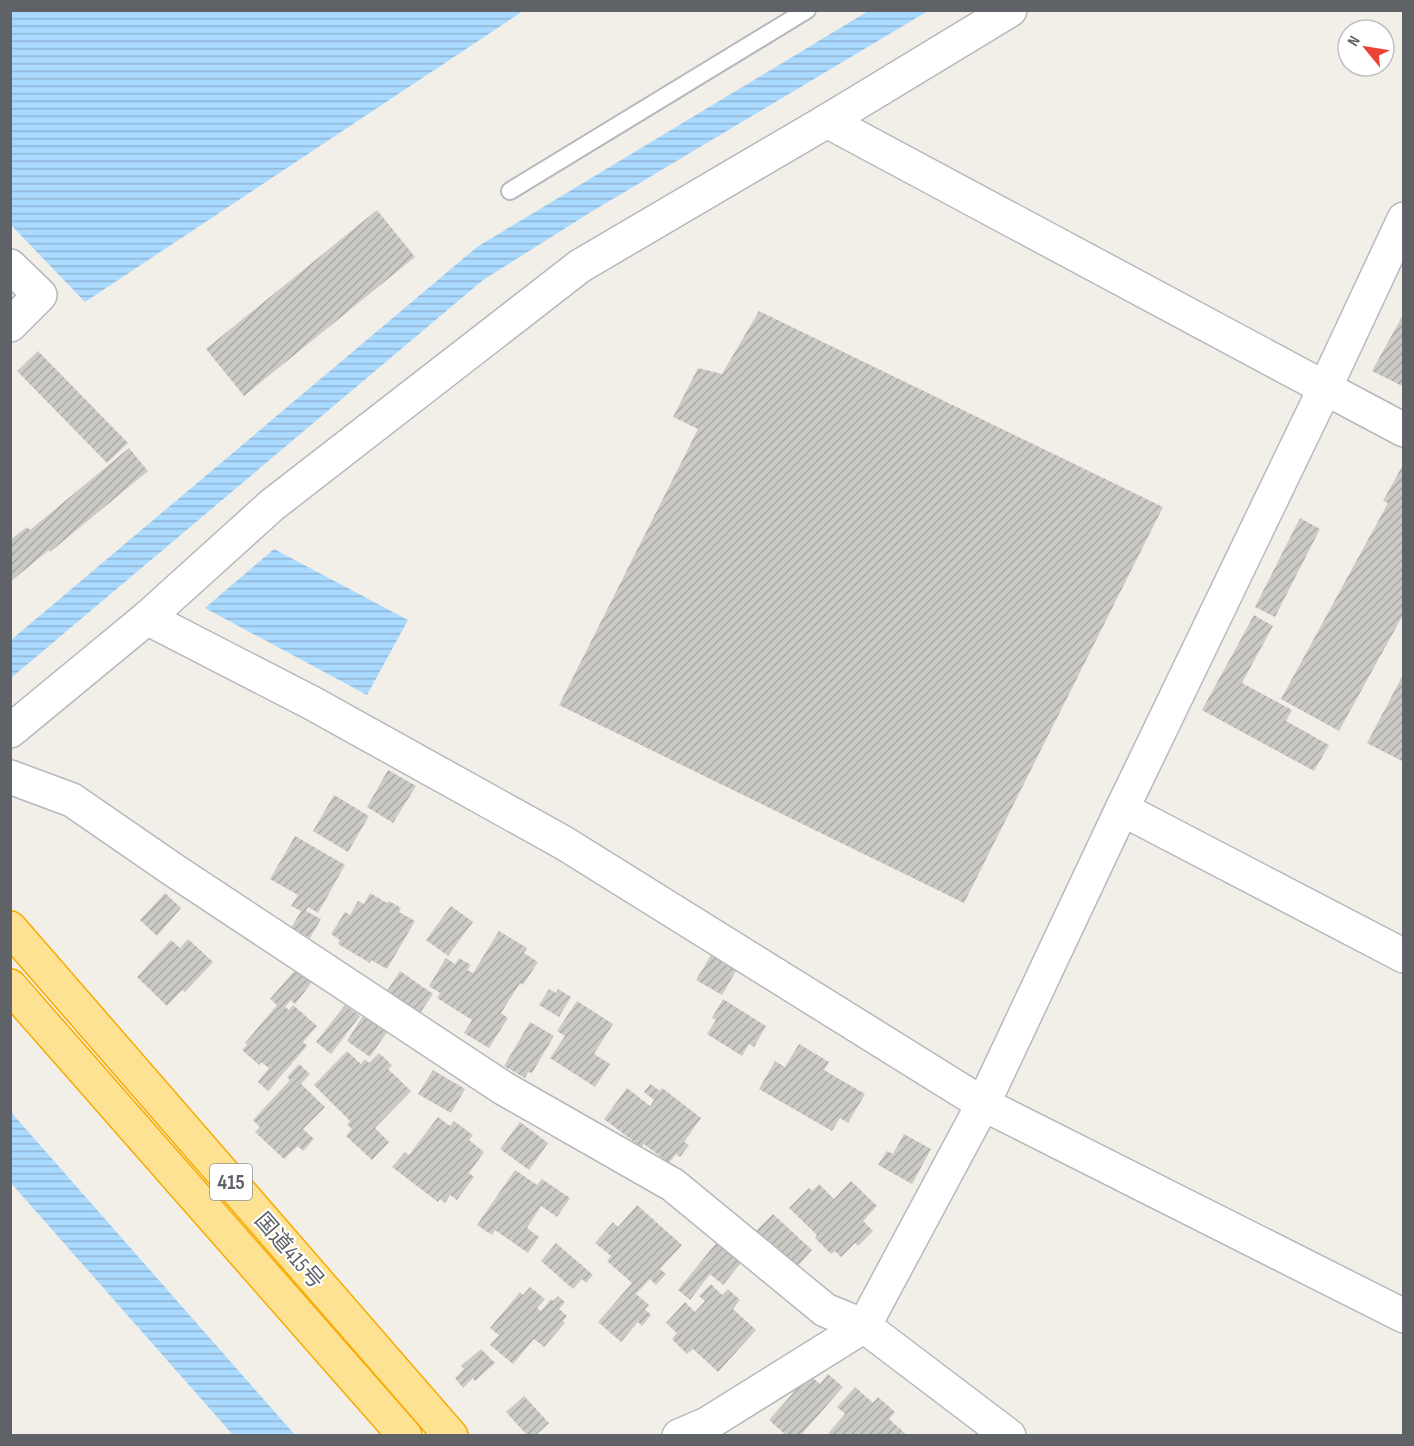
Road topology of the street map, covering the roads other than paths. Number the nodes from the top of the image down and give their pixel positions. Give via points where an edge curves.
1 (807, 10) edge
2 (1010, 10) edge
3 (827, 121) junction
4 (510, 191) dead end
5 (1404, 219) edge
6 (10, 266) edge
7 (10, 324) edge
8 (1325, 388) junction
9 (1404, 430) edge
10 (147, 618) junction
11 (10, 731) edge
12 (10, 777) edge
13 (1122, 809) junction
14 (10, 928) edge
15 (1404, 956) edge
16 (10, 986) edge
17 (983, 1104) junction
18 (1404, 1316) edge
19 (864, 1326) junction
20 (405, 1436) edge
21 (451, 1436) edge
22 (678, 1436) edge
23 (1010, 1436) edge

1 - 4 lane
2 - 3 street
3 - 8 street
3 - 10 street via 580,266 272,505
5 - 8 street
6 - 7 street via 40,295
8 - 9 street
8 - 13 street
10 - 11 street
10 - 17 street via 564,843
12 - 19 street via 72,800 503,1088 673,1185 825,1311
13 - 15 street
13 - 17 street
14 - 21 highway, 国道415号 / 415
16 - 20 highway, 国道415号 / 415
17 - 18 street
17 - 19 street
19 - 22 street via 707,1424
19 - 23 street

